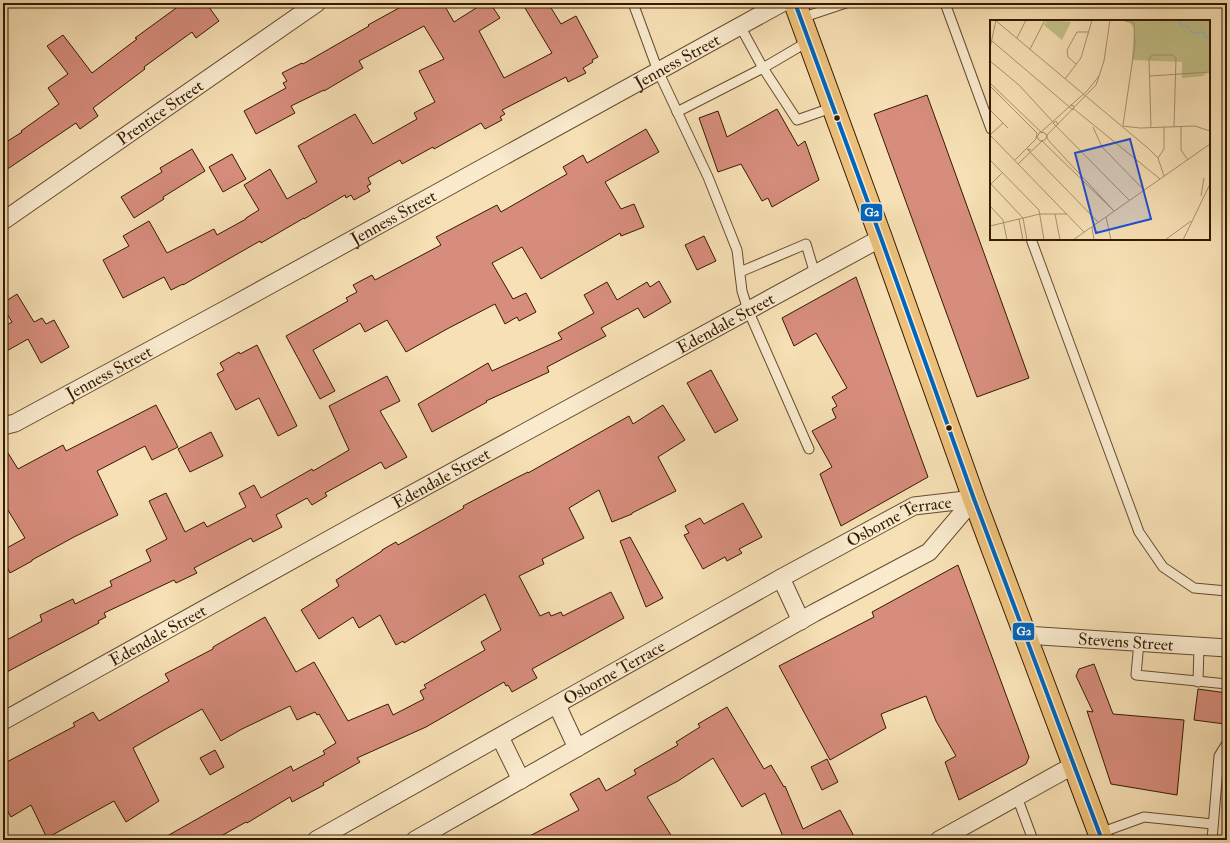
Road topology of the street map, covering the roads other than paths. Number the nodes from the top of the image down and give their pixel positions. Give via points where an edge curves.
1 (317, 3) edge
2 (633, 3) edge
3 (782, 3) edge
4 (846, 3) edge
5 (945, 3) edge
6 (798, 11) edge
7 (740, 26) junction
8 (808, 41) junction
9 (763, 68) junction
10 (658, 71) junction
11 (834, 107) junction
12 (677, 112) junction
13 (990, 126) edge
14 (3, 221) edge
15 (881, 238) junction
16 (1031, 240) edge
17 (740, 272) junction
18 (815, 274) junction
19 (748, 310) junction
20 (3, 426) edge
21 (809, 449) dead end
22 (974, 498) junction
23 (781, 578) junction
24 (1227, 591) edge
25 (801, 621) junction
26 (1025, 635) junction
27 (1138, 642) junction
28 (1199, 646) junction
29 (1227, 648) edge
30 (1198, 682) junction
31 (1227, 684) edge
32 (557, 705) junction
33 (3, 721) edge
34 (500, 736) junction
35 (1227, 743) edge
36 (577, 748) junction
37 (1074, 765) junction
38 (521, 780) junction
39 (1017, 797) junction
40 (1213, 824) junction
41 (1101, 836) edge
42 (944, 839) edge
43 (316, 840) edge
44 (415, 840) edge
45 (1033, 840) edge
46 (1212, 840) edge

1 - 14 street, Prentice Street
2 - 10 lane
3 - 7 street, Jenness Street
4 - 6 lane
5 - 13 lane
6 - 8 main road
7 - 9 lane
7 - 10 street, Jenness Street
8 - 9 lane
8 - 11 main road
9 - 11 lane via 796,120
9 - 12 lane
10 - 12 lane
10 - 20 street, Jenness Street via 228,308 15,423
11 - 15 main road
12 - 17 lane via 708,177 737,250
15 - 18 street, Edendale Street
15 - 22 main road
16 - 24 lane via 1139,532 1164,567 1182,580 1194,588
17 - 18 lane via 806,244
17 - 19 lane
18 - 19 street, Edendale Street
19 - 21 lane
19 - 33 street, Edendale Street
22 - 23 street, Osborne Terrace via 914,506
22 - 25 street, Osborne Terrace via 929,552
22 - 26 main road
23 - 25 street
23 - 32 street, Osborne Terrace
25 - 36 street, Osborne Terrace
26 - 27 street, Stevens Street
26 - 37 main road
27 - 28 street, Stevens Street
27 - 30 lane via 1136,675
28 - 29 street, Stevens Street
28 - 30 lane
30 - 31 lane
32 - 34 street, Osborne Terrace
32 - 36 street
34 - 38 street
34 - 43 street, Osborne Terrace
35 - 40 lane via 1219,756
36 - 38 street, Osborne Terrace
37 - 39 street
37 - 41 main road
38 - 44 street, Osborne Terrace
39 - 42 street
39 - 45 lane
40 - 41 lane via 1144,817
40 - 46 lane

